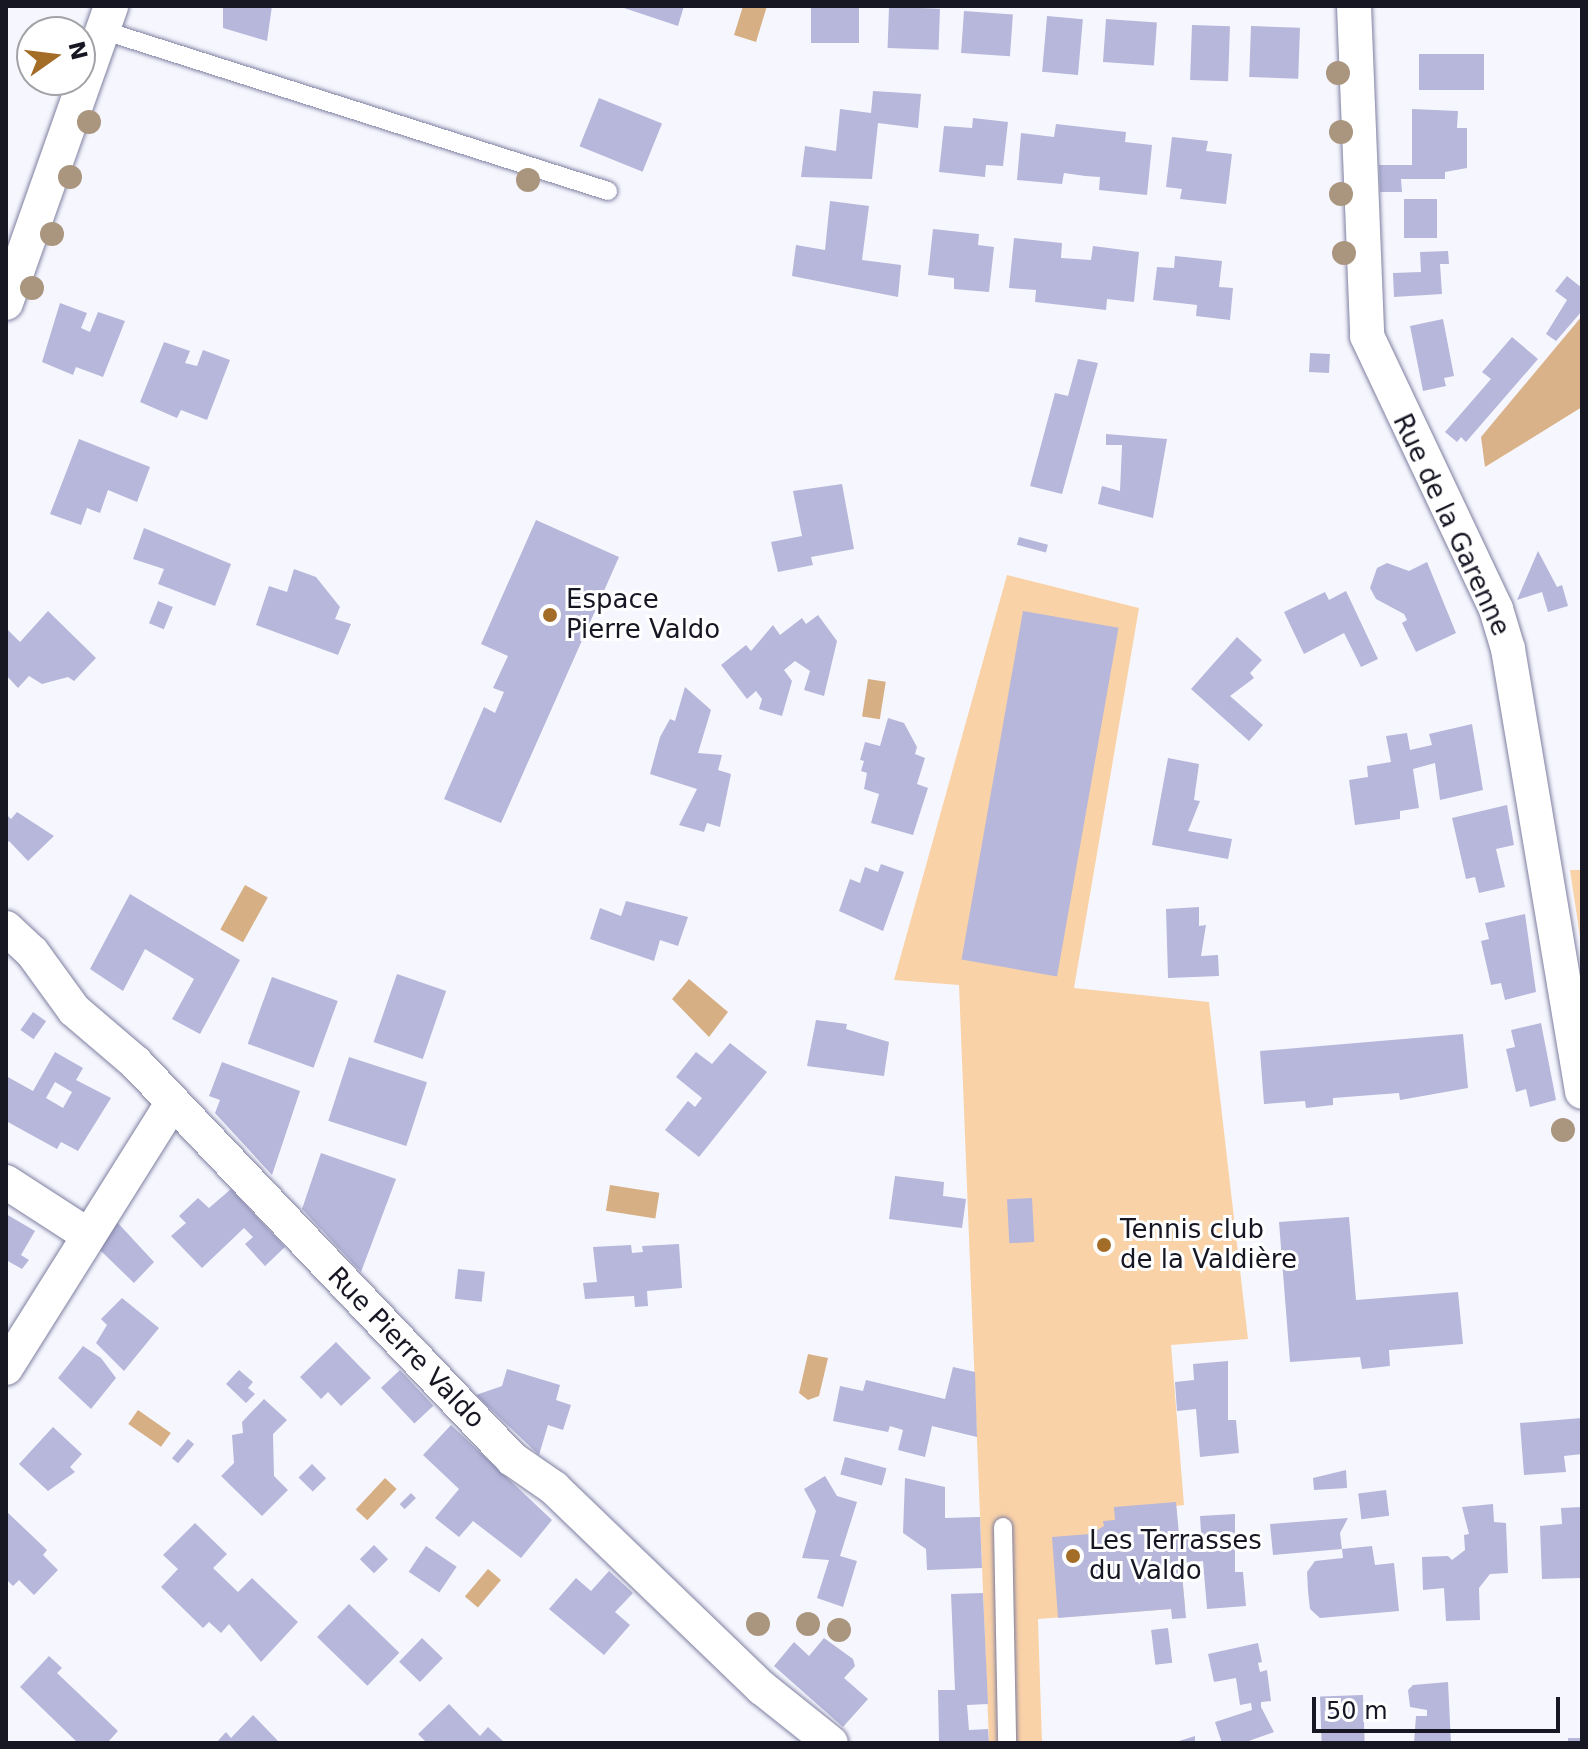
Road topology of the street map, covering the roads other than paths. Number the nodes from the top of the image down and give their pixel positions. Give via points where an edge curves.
1 (1354, 6) edge
2 (107, 18) edge
3 (608, 191) dead end
4 (6, 303) edge
5 (6, 928) edge
6 (1582, 1092) edge
7 (173, 1102) junction
8 (6, 1182) edge
9 (88, 1235) junction
10 (6, 1368) edge
11 (1003, 1527) dead end
12 (831, 1743) edge
13 (1007, 1743) edge

1 - 6 street, Rue de la Garenne via 1367,336 1496,609 1508,649
2 - 3 lane
2 - 4 street
5 - 7 street, Rue Pierre Valdo via 32,952 98,1036 136,1063
7 - 9 street
7 - 12 street, Rue Pierre Valdo via 512,1459 554,1488 762,1688
8 - 9 street
9 - 10 street
11 - 13 lane

